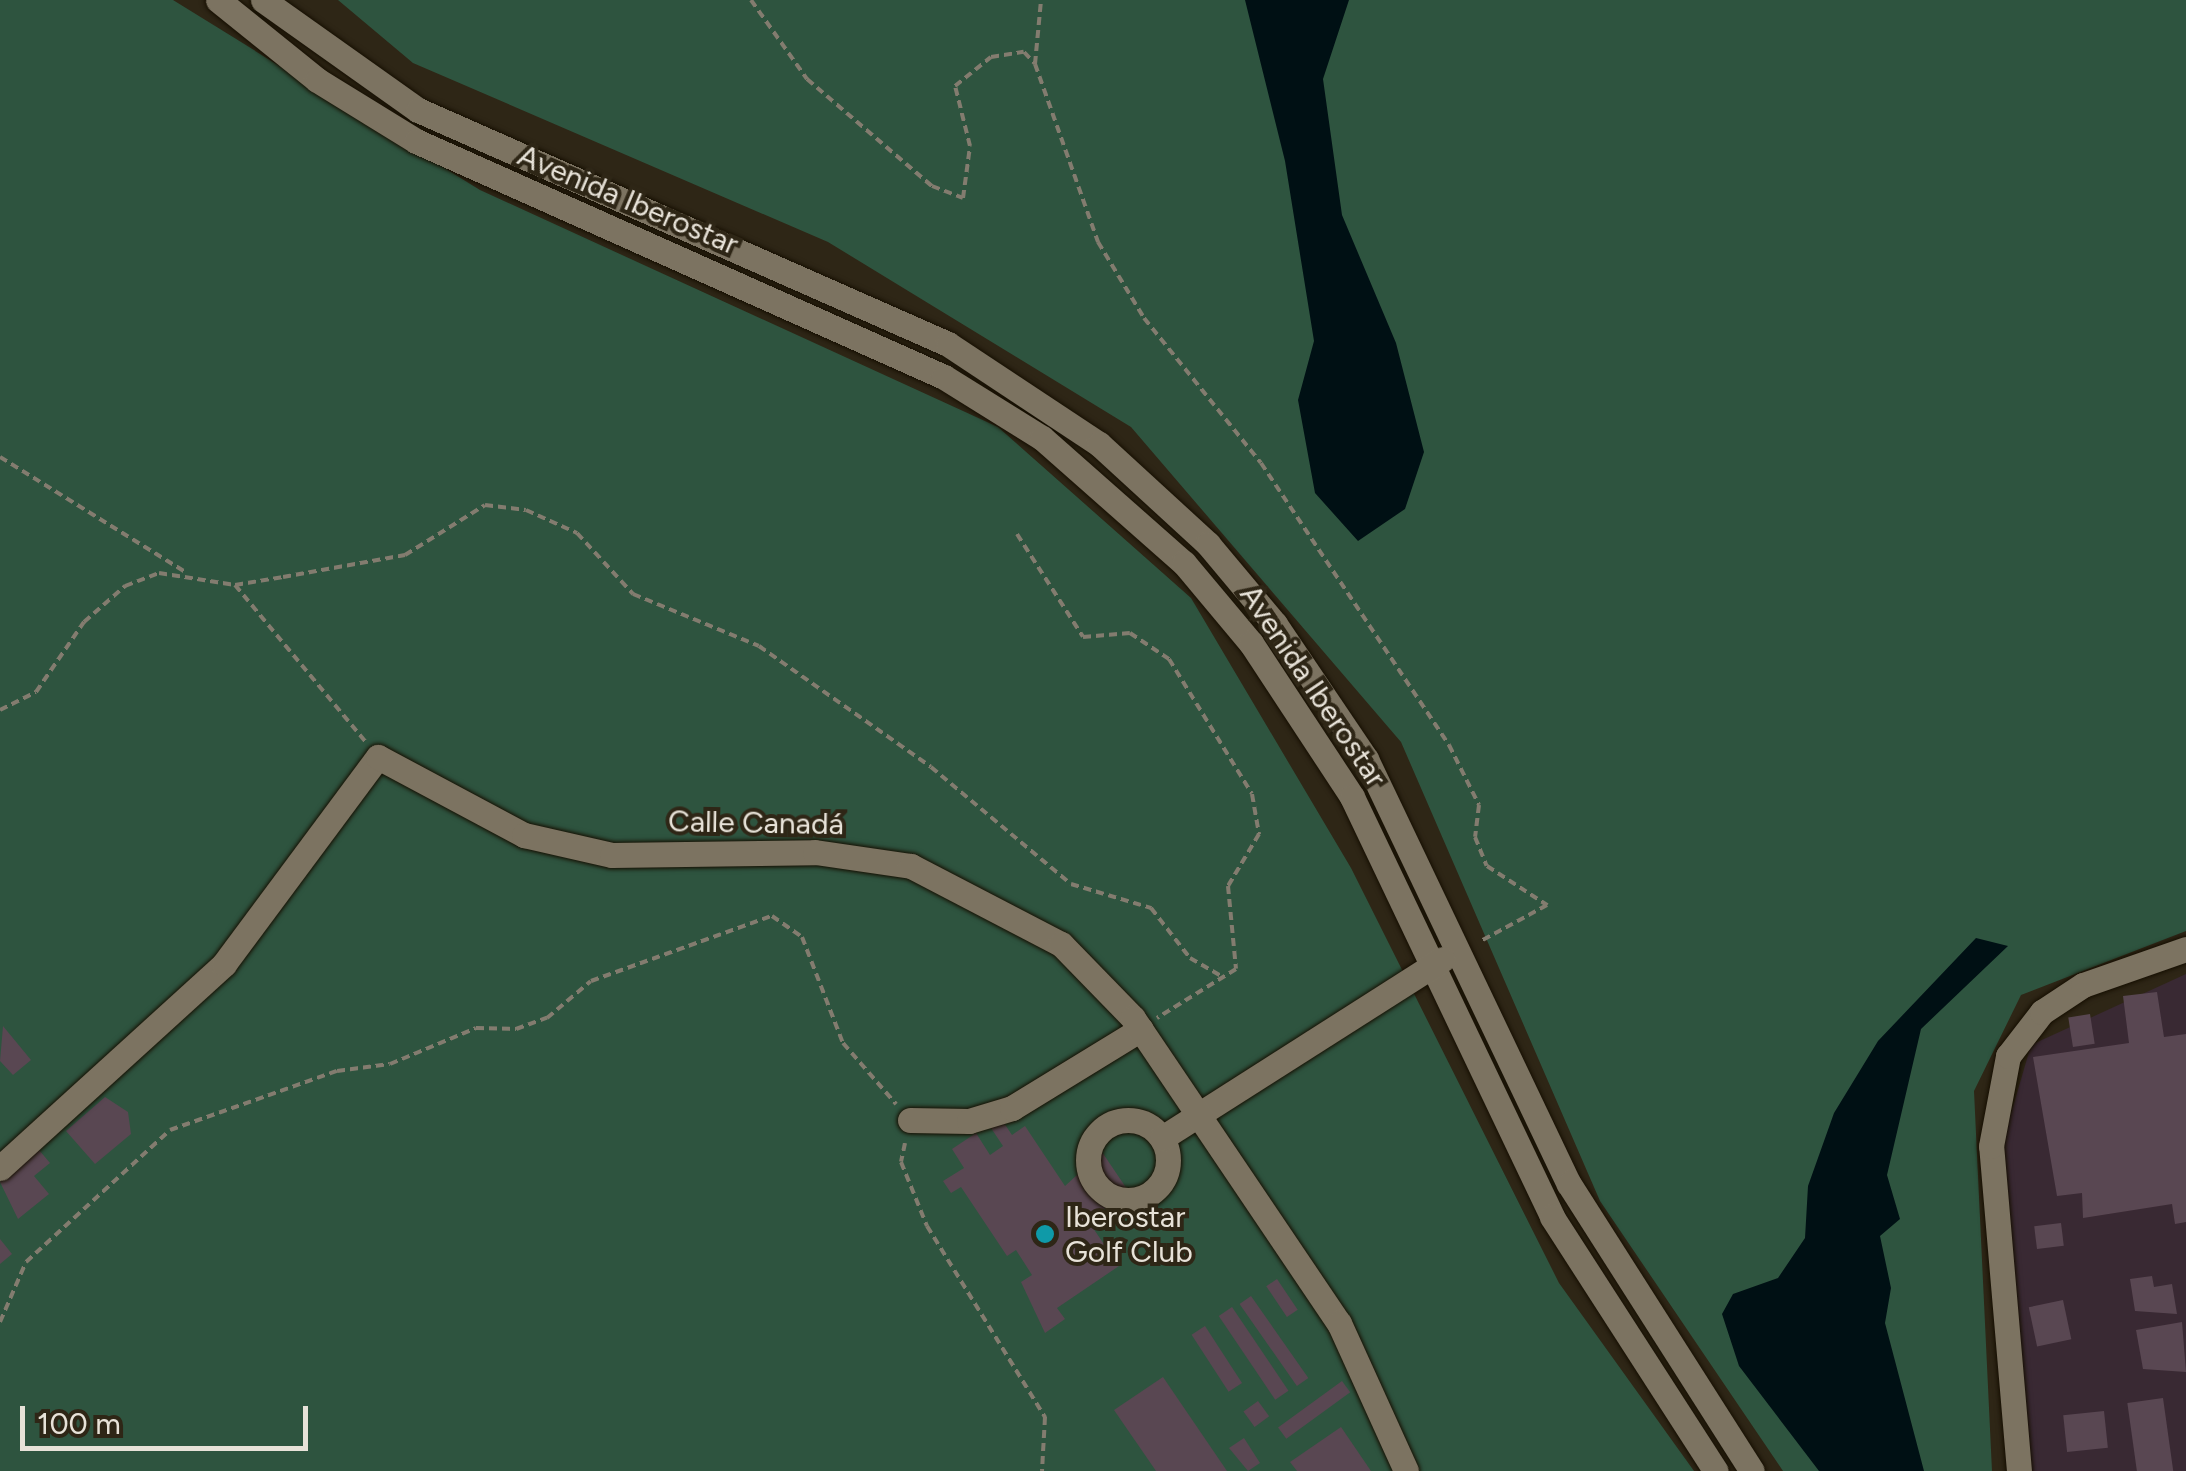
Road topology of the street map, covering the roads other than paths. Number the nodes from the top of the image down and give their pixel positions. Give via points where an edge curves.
1 (218, 0) edge
2 (264, 0) edge
3 (2186, 949) edge
4 (1456, 951) junction
5 (1429, 967) junction
6 (1141, 1029) junction
7 (1203, 1112) junction
8 (910, 1120) road end
9 (1162, 1138) dead end
10 (0, 1168) edge
11 (1406, 1471) edge
12 (1716, 1471) edge
13 (1752, 1471) edge
14 (2019, 1471) edge

1 - 5 street, Avenida Iberostar via 317,80 416,141 870,338 1042,438 1184,562 1252,643 1352,797
2 - 4 street, Avenida Iberostar via 418,110 914,325 1099,444 1208,544 1276,624 1366,759
3 - 14 street via 2083,985 2042,1012 2008,1056 1991,1146
4 - 5 street
4 - 13 street, Avenida Iberostar via 1569,1184
5 - 7 street
5 - 12 street, Avenida Iberostar via 1561,1232
6 - 7 street, Calle Canadá
6 - 8 street via 1012,1108 969,1121
6 - 10 street, Calle Canadá via 1061,944 912,866 815,852 612,855 524,835 378,757 224,964
7 - 9 street
7 - 11 street, Calle Canadá via 1340,1323

